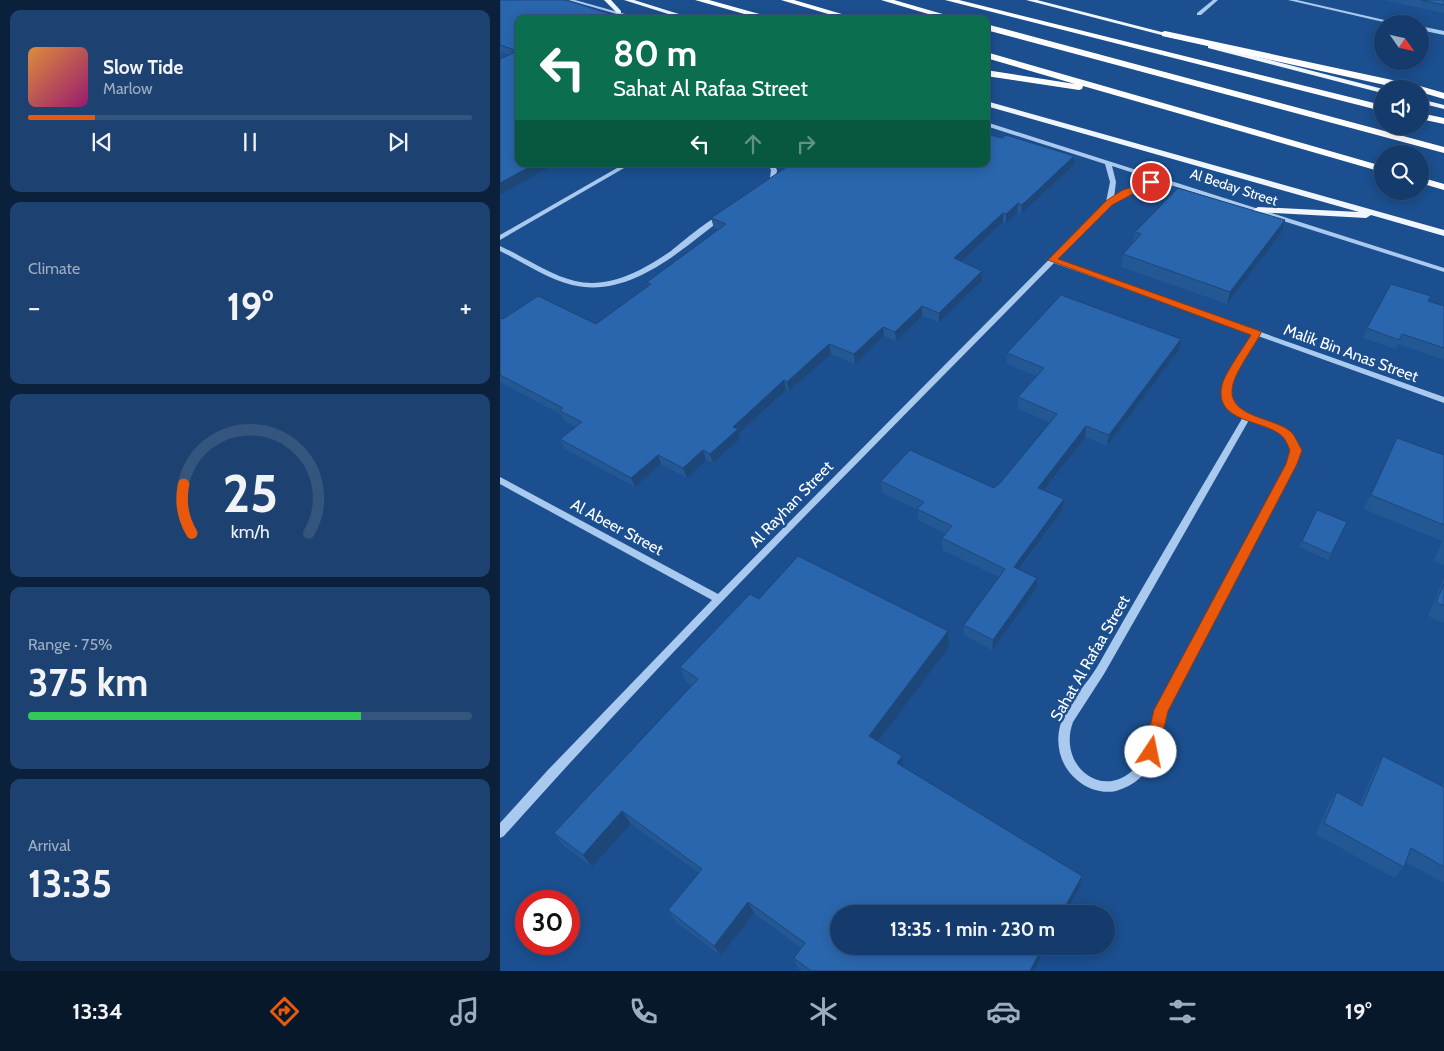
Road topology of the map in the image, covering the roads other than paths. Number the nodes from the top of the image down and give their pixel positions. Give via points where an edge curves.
1 (570, 0) edge
2 (607, 0) edge
3 (627, 0) edge
4 (699, 0) edge
5 (785, 0) edge
6 (886, 0) edge
7 (949, 0) edge
8 (1030, 0) edge
9 (1216, 0) edge
10 (1290, 0) edge
11 (619, 12) junction
12 (1200, 14) dead end
13 (628, 15) edge
14 (678, 15) edge
15 (757, 15) edge
16 (839, 15) edge
17 (941, 15) edge
18 (1374, 18) edge
19 (990, 28) edge
20 (1429, 30) edge
21 (1444, 33) edge
22 (1165, 34) junction
23 (990, 56) edge
24 (990, 74) edge
25 (1377, 80) edge
26 (1109, 89) junction
27 (1374, 89) edge
28 (1429, 92) edge
29 (1444, 96) edge
30 (1429, 103) edge
31 (990, 104) edge
32 (1374, 106) edge
33 (1444, 107) edge
34 (1429, 118) edge
35 (1444, 121) edge
36 (990, 125) edge
37 (1444, 150) edge
38 (1107, 162) junction
39 (623, 167) edge
40 (772, 167) edge
41 (1374, 167) edge
42 (1161, 180) junction
43 (1429, 183) edge
44 (1444, 187) edge
45 (759, 190) edge
46 (1109, 203) junction
47 (730, 210) edge
48 (1258, 210) junction
49 (1392, 217) junction
50 (1444, 233) edge
51 (500, 238) edge
52 (500, 248) edge
53 (1052, 260) junction
54 (1444, 270) edge
55 (1256, 333) junction
56 (1444, 400) edge
57 (1247, 417) junction
58 (500, 480) edge
59 (719, 599) junction
60 (500, 832) edge

1 - 11 street
2 - 11 main road
3 - 14 main road
4 - 15 highway
5 - 16 highway
6 - 17 highway
7 - 32 highway
8 - 22 main road
9 - 12 street
10 - 18 street
11 - 13 street
19 - 37 highway
20 - 21 street
22 - 25 highway
22 - 27 main road
23 - 26 highway
24 - 26 highway via 1066,87
26 - 41 highway
28 - 29 highway
30 - 33 main road
31 - 49 main road, Al Beday Street
34 - 35 highway
36 - 38 street, Al Beday Street
38 - 42 street, Al Beday Street
38 - 46 street via 1114,175
39 - 51 street
40 - 45 street via 772,179
42 - 46 street, Al Rayhan Street via 1141,185
42 - 48 street, Al Beday Street
43 - 44 highway
46 - 53 street, Al Rayhan Street
47 - 52 street via 639,274 606,285 573,283
48 - 49 main road
48 - 54 street, Al Beday Street
49 - 50 main road, Al Beday Street
53 - 55 street, Malik Bin Anas Street
53 - 59 street, Al Rayhan Street
55 - 56 street, Malik Bin Anas Street
55 - 57 street, Sahat Al Rafaa Street via 1226,392 1232,407
57 - 57 street, Sahat Al Rafaa Street via 1288,435 1296,450 1295,458 1161,710 1146,764 1138,774 1114,786 1085,781 1073,772 1065,759 1065,727
58 - 59 street, Al Abeer Street
59 - 60 street, Al Rayhan Street

